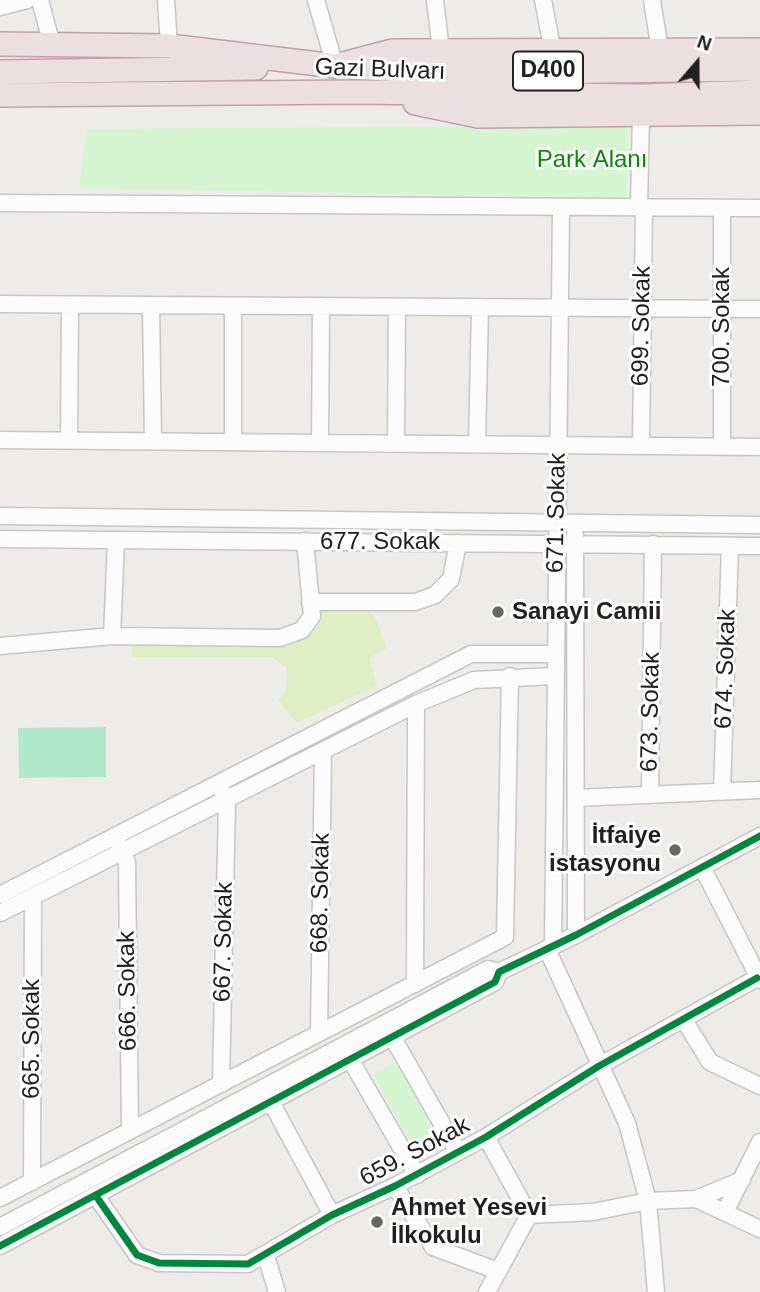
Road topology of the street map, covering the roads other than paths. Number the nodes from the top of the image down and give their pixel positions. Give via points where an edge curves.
1 (27, 0) edge
2 (40, 0) edge
3 (166, 0) edge
4 (316, 0) edge
5 (435, 0) edge
6 (543, 0) edge
7 (652, 0) edge
8 (0, 7) edge
9 (0, 44) edge
10 (52, 45) junction
11 (169, 46) junction
12 (660, 50) junction
13 (760, 50) edge
14 (441, 51) junction
15 (553, 52) junction
16 (335, 66) junction
17 (760, 69) edge
18 (0, 72) edge
19 (357, 92) junction
20 (760, 92) edge
21 (1, 96) edge
22 (760, 113) edge
23 (641, 114) junction
24 (0, 204) edge
25 (561, 207) junction
26 (641, 207) junction
27 (722, 208) junction
28 (760, 208) edge
29 (0, 304) edge
30 (70, 305) junction
31 (151, 305) junction
32 (233, 306) junction
33 (321, 306) junction
34 (397, 307) junction
35 (480, 307) junction
36 (559, 308) junction
37 (642, 308) junction
38 (723, 309) junction
39 (760, 309) edge
40 (0, 440) edge
41 (69, 440) junction
42 (152, 441) junction
43 (233, 442) junction
44 (320, 443) junction
45 (396, 443) junction
46 (477, 444) junction
47 (558, 445) junction
48 (641, 446) junction
49 (722, 446) junction
50 (760, 447) edge
51 (0, 516) edge
52 (557, 523) junction
53 (576, 523) junction
54 (760, 525) edge
55 (0, 539) edge
56 (116, 540) junction
57 (304, 541) junction
58 (458, 543) junction
59 (557, 544) junction
60 (653, 544) junction
61 (575, 545) junction
62 (730, 546) junction
63 (760, 546) edge
64 (310, 603) junction
65 (112, 636) junction
66 (0, 646) edge
67 (555, 654) junction
68 (510, 676) junction
69 (554, 676) junction
70 (416, 704) junction
71 (323, 752) junction
72 (218, 782) junction
73 (760, 790) edge
74 (722, 792) junction
75 (650, 795) junction
76 (576, 798) junction
77 (227, 801) junction
78 (113, 836) junction
79 (760, 836) edge
80 (123, 852) junction
81 (703, 869) junction
82 (0, 895) edge
83 (33, 897) junction
84 (0, 913) edge
85 (576, 935) junction
86 (550, 948) junction
87 (499, 972) junction
88 (759, 979) edge
89 (415, 984) junction
90 (684, 1020) junction
91 (318, 1033) junction
92 (393, 1038) junction
93 (350, 1059) junction
94 (599, 1066) junction
95 (221, 1084) junction
96 (760, 1086) edge
97 (271, 1102) junction
98 (130, 1131) junction
99 (486, 1137) junction
100 (760, 1142) edge
101 (457, 1152) junction
102 (417, 1175) junction
103 (742, 1180) junction
104 (32, 1182) junction
105 (395, 1186) junction
106 (96, 1196) junction
107 (0, 1198) edge
108 (696, 1199) junction
109 (648, 1201) junction
110 (725, 1212) junction
111 (332, 1215) junction
112 (529, 1215) junction
113 (0, 1227) edge
114 (760, 1229) edge
115 (0, 1246) edge
116 (266, 1256) junction
117 (498, 1270) junction
118 (277, 1292) edge
119 (487, 1292) edge
120 (656, 1292) edge

1 - 8 street
2 - 10 street
3 - 11 street
4 - 16 street
5 - 14 street
6 - 15 street
7 - 12 street
9 - 10 highway
10 - 11 highway
11 - 16 highway
12 - 13 highway
12 - 15 highway
14 - 15 highway
14 - 16 highway via 392,51
16 - 17 highway, Gazi Bulvarı / D400 via 447,73
16 - 18 highway, Gazi Bulvarı / D400
19 - 20 highway, Gazi Bulvarı / D400 via 642,96
19 - 21 highway, Gazi Bulvarı / D400
19 - 23 highway via 478,116
22 - 23 highway
23 - 26 street, 699. Sokak
24 - 25 street
25 - 26 street
25 - 36 street, 671. Sokak
26 - 27 street
26 - 37 street, 699. Sokak
27 - 28 street
27 - 38 street, 700. Sokak
29 - 30 street
30 - 31 street
30 - 41 street
31 - 32 street
31 - 42 street
32 - 33 street
32 - 43 street
33 - 34 street
33 - 44 street
34 - 35 street
34 - 45 street
35 - 36 street
35 - 46 street
36 - 37 street
36 - 47 street, 671. Sokak
37 - 38 street
37 - 48 street, 699. Sokak
38 - 39 street
38 - 49 street, 700. Sokak
40 - 41 street
41 - 42 street
42 - 43 street
43 - 44 street
44 - 45 street
45 - 46 street
46 - 47 street
47 - 48 street
47 - 52 street, 671. Sokak
48 - 49 street
49 - 50 street
51 - 52 street, 677. Sokak
52 - 53 street, 677. Sokak
52 - 59 street, 671. Sokak
53 - 54 street, 677. Sokak
53 - 61 street, 671. Sokak
55 - 56 street, 677. Sokak
56 - 57 street, 677. Sokak
56 - 65 street
57 - 58 street, 677. Sokak
57 - 64 street
58 - 59 street, 677. Sokak
58 - 64 street via 451,579 435,594 415,602
59 - 61 street, 677. Sokak
59 - 67 street, 671. Sokak
60 - 61 street, 677. Sokak
60 - 62 street, 677. Sokak
60 - 75 street, 673. Sokak
61 - 76 street, 671. Sokak
62 - 63 street, 677. Sokak
62 - 74 street, 674. Sokak
64 - 65 street via 312,616 302,630 280,638
65 - 66 street
67 - 69 street, 671. Sokak
67 - 72 street via 471,654
68 - 69 street
68 - 70 street via 474,680
68 - 89 street via 505,937
69 - 86 street, 671. Sokak
70 - 71 street
70 - 89 street
71 - 77 street
71 - 91 street, 668. Sokak
72 - 77 street
72 - 78 street
73 - 74 street
74 - 75 street
75 - 76 street
76 - 85 street, 671. Sokak
77 - 80 street
77 - 95 street, 667. Sokak
78 - 80 street
78 - 82 street
79 - 81 street
80 - 83 street
80 - 98 street, 666. Sokak via 127,862
81 - 85 street
81 - 88 street
83 - 84 street
83 - 104 street, 665. Sokak
85 - 86 street
86 - 87 street
86 - 94 street
87 - 92 street via 495,982
87 - 113 street via 488,969
88 - 90 street, 659. Sokak
89 - 91 street
90 - 94 street, 659. Sokak
90 - 96 street via 710,1062
91 - 95 street
92 - 93 street
92 - 101 street
93 - 97 street
93 - 102 street
94 - 99 street, 659. Sokak
94 - 109 street via 627,1123
95 - 98 street
97 - 106 street
97 - 111 street
98 - 104 street
99 - 101 street, 659. Sokak
99 - 112 street
100 - 103 street
101 - 102 street, 659. Sokak
102 - 105 street, 659. Sokak
103 - 108 street
103 - 110 street
104 - 107 street
105 - 111 street, 659. Sokak
105 - 117 street via 433,1247
106 - 115 street
106 - 116 street, 659. Sokak via 137,1255 159,1263 248,1264
108 - 109 street
108 - 110 street
109 - 112 street via 593,1212
109 - 120 street
110 - 114 street
111 - 116 street, 659. Sokak
112 - 117 street
116 - 118 street
117 - 119 street

